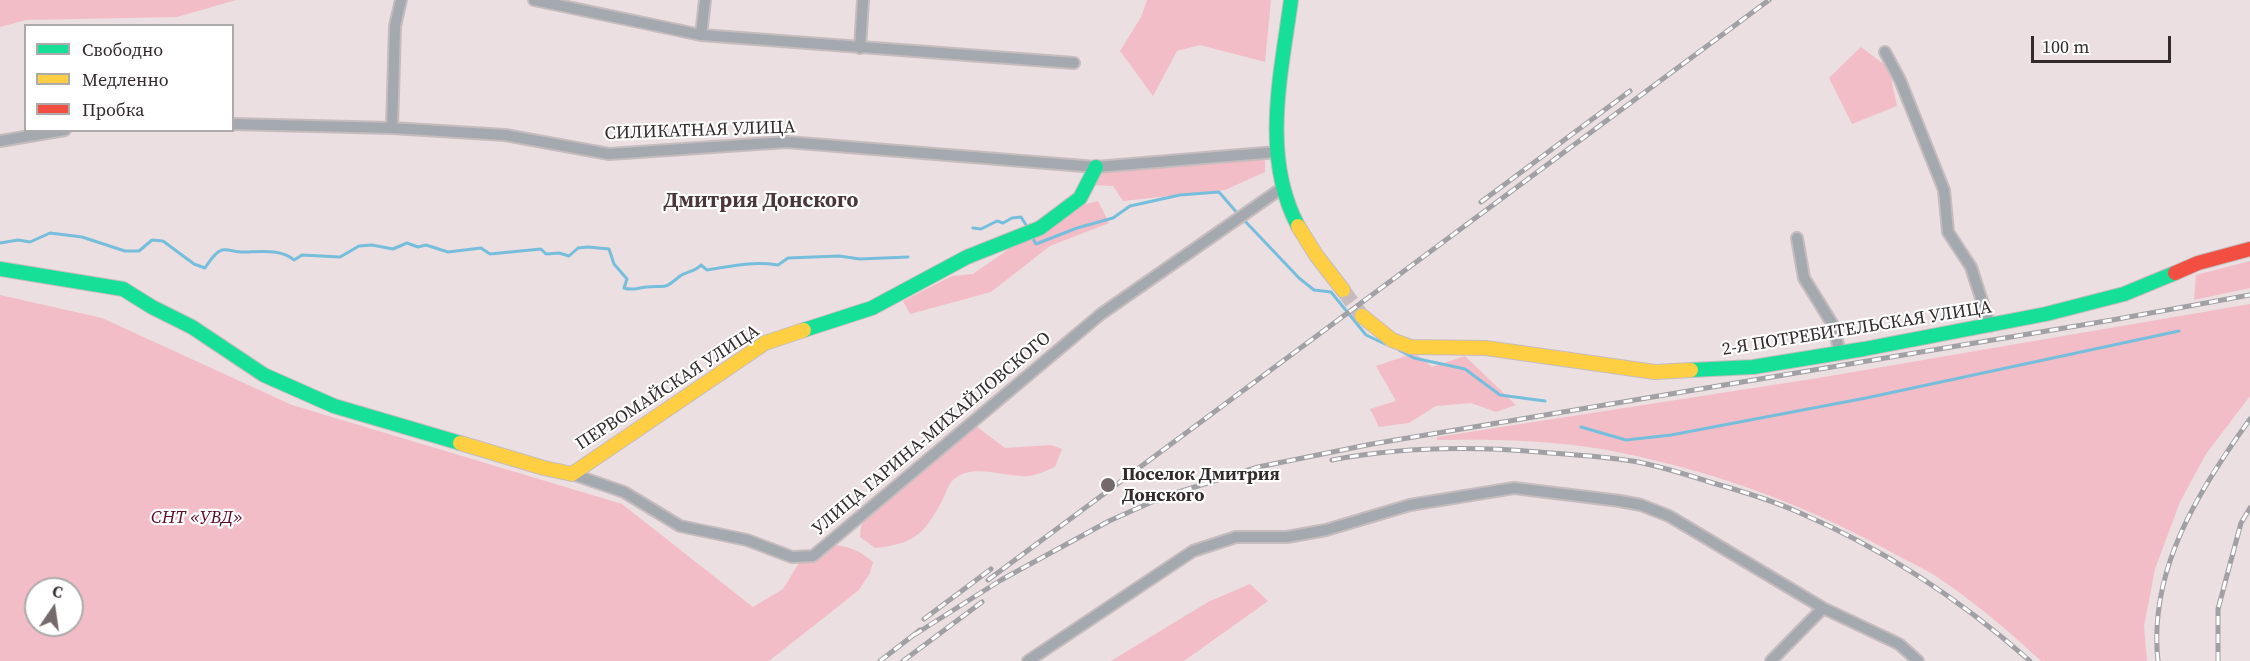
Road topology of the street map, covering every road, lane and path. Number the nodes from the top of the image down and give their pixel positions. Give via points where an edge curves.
1 (401, 0) edge
2 (534, 0) edge
3 (705, 0) edge
4 (863, 0) edge
5 (1290, 0) edge
6 (701, 35) junction
7 (860, 48) junction
8 (1885, 52) dead end
9 (1074, 63) dead end
10 (234, 124) edge
11 (392, 128) junction
12 (53, 132) edge
13 (0, 141) edge
14 (1277, 152) junction
15 (1096, 167) junction
16 (1282, 188) junction
17 (1797, 238) dead end
18 (2250, 249) edge
19 (0, 269) edge
20 (1343, 290) tunnel mouth
21 (1362, 316) tunnel mouth
22 (1990, 326) junction
23 (1840, 353) junction
24 (572, 474) junction
25 (1823, 609) junction
26 (1028, 661) edge
27 (1771, 661) edge
28 (1918, 661) edge

1 - 11 street via 395,26
2 - 6 street
3 - 6 street
4 - 7 street
5 - 14 street via 1277,102
6 - 7 street
7 - 9 street
8 - 22 street via 1944,190 1948,232 1971,267
10 - 11 street, СИЛИКАТНАЯ УЛИЦА
11 - 15 street, СИЛИКАТНАЯ УЛИЦА via 505,135 609,154 787,142
12 - 13 street
14 - 15 street, СИЛИКАТНАЯ УЛИЦА
14 - 16 street
15 - 24 street, ПЕРВОМАЙСКАЯ УЛИЦА via 1080,198 1040,228 967,257 872,308 765,342
16 - 20 street via 1309,243
16 - 24 street, УЛИЦА ГАРИНА-МИХАЙЛОВСКОГО via 1101,314 813,556 792,557 747,540 680,526 624,492
17 - 23 street via 1804,278 1833,325
18 - 22 street, 2-Я ПОТРЕБИТЕЛЬСКАЯ УЛИЦА via 2198,263 2124,294
19 - 24 street, ПЕРВОМАЙСКАЯ УЛИЦА via 123,289 192,327 264,375 334,406
21 - 23 street, 2-Я ПОТРЕБИТЕЛЬСКАЯ УЛИЦА via 1392,340 1411,347 1486,348 1656,372 1753,367
22 - 23 street, 2-Я ПОТРЕБИТЕЛЬСКАЯ УЛИЦА
25 - 26 street via 1669,516 1641,505 1515,488 1410,505 1297,536 1220,540 1193,551
25 - 27 street
25 - 28 street via 1899,644

